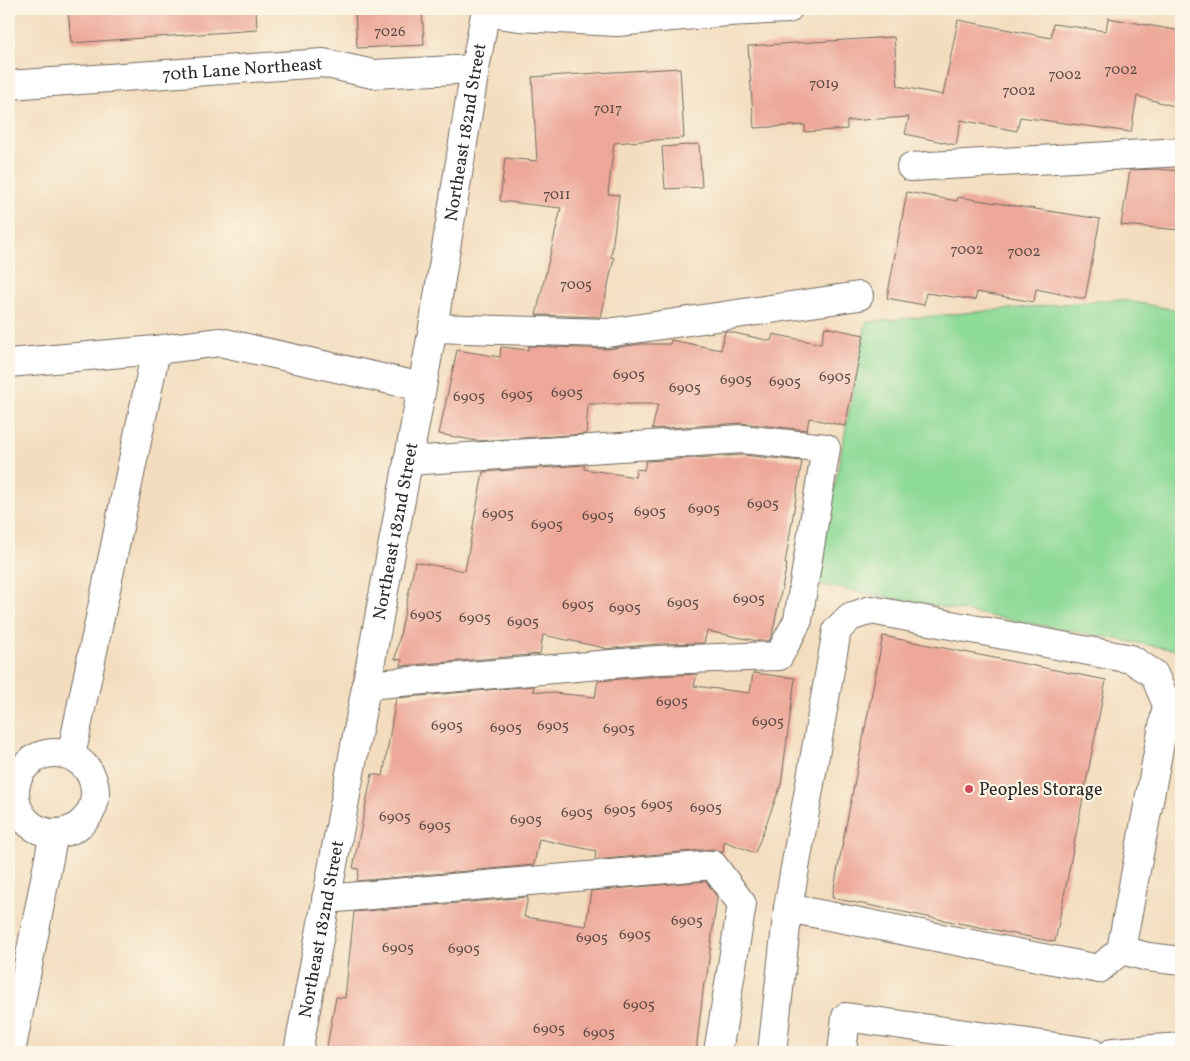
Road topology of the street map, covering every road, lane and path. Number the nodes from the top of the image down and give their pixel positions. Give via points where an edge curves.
1 (788, 9) edge
2 (486, 10) edge
3 (474, 68) junction
4 (9, 85) edge
5 (1181, 152) edge
6 (910, 167) dead end
7 (859, 296) dead end
8 (433, 328) junction
9 (156, 350) junction
10 (9, 363) edge
11 (422, 387) junction
12 (408, 461) junction
13 (366, 684) junction
14 (70, 756) junction
15 (54, 833) junction
16 (326, 899) junction
17 (788, 908) junction
18 (1121, 950) junction
19 (1181, 961) edge
20 (1181, 1047) edge
21 (11, 1052) edge
22 (298, 1052) edge
23 (718, 1052) edge
24 (772, 1052) edge
25 (842, 1052) edge
26 (1091, 1052) edge
27 (1113, 1052) edge

1 - 2 street via 617,22 519,17
2 - 3 street, Northeast 182nd Street
3 - 4 street, 70th Lane Northeast via 373,74 323,63
3 - 8 street, Northeast 182nd Street
5 - 6 street
7 - 8 street via 607,332
8 - 11 street, Northeast 182nd Street
9 - 10 street
9 - 11 street via 220,342
9 - 14 street
11 - 12 street, Northeast 182nd Street
12 - 13 street, Northeast 182nd Street
12 - 13 street via 742,440 826,448 798,620 779,656 658,660
13 - 16 street, Northeast 182nd Street
14 - 15 street via 86,767 92,778 93,805 88,816 78,825
14 - 15 street via 50,753 37,757 18,776 15,789 21,814 30,824
15 - 21 street
16 - 22 street, Northeast 182nd Street
16 - 23 street via 713,865 742,904
17 - 18 street via 1099,969
17 - 18 street via 838,630 850,616 871,610 1131,659 1154,674 1168,705
17 - 24 street
18 - 19 street
20 - 27 street
25 - 26 street via 846,1017

